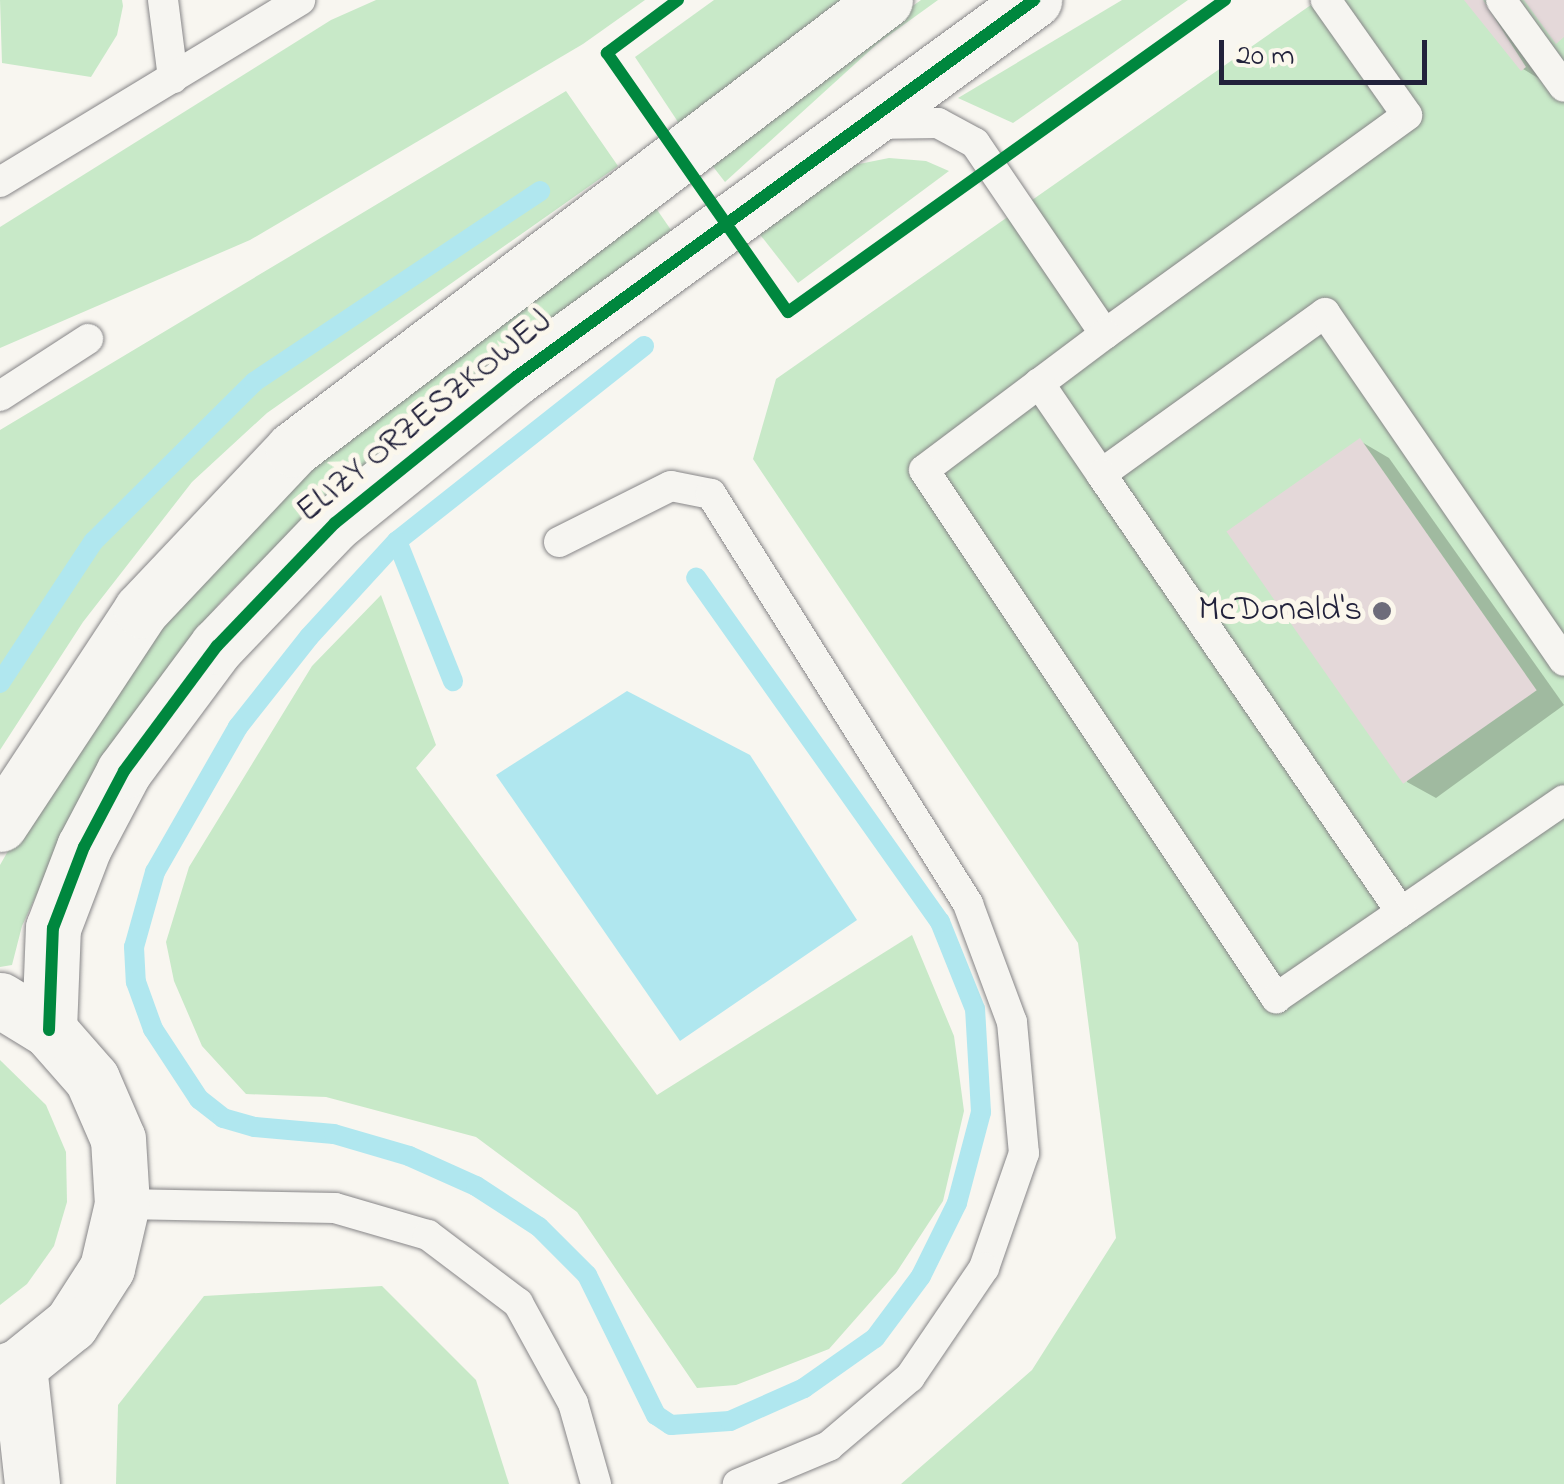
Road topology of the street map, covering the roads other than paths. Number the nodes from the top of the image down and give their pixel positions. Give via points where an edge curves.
1 (163, 0) edge
2 (300, 0) edge
3 (885, 0) edge
4 (1034, 0) edge
5 (1326, 0) edge
6 (1501, 0) edge
7 (173, 78) junction
8 (1564, 87) edge
9 (859, 125) junction
10 (0, 182) edge
11 (1105, 334) junction
12 (88, 339) dead end
13 (1039, 384) junction
14 (0, 396) edge
15 (1101, 474) junction
16 (559, 542) dead end
17 (1564, 661) edge
18 (1564, 800) edge
19 (0, 824) edge
20 (1401, 912) junction
21 (0, 1000) edge
22 (49, 1030) junction
23 (122, 1204) junction
24 (10, 1370) edge
25 (32, 1484) edge
26 (596, 1484) edge
27 (738, 1484) edge

1 - 7 lane
2 - 7 lane
3 - 19 main road, ELIZY ORZESZKOWEJ via 292,448 141,610
4 - 9 main road, ELIZY ORZESZKOWEJ
5 - 11 lane via 1408,115
6 - 8 lane
7 - 10 lane
9 - 11 lane via 906,121 958,128 975,143
9 - 22 main road, ELIZY ORZESZKOWEJ via 532,366 335,523 218,646 124,771 84,847 54,928
11 - 13 lane
12 - 14 lane
13 - 15 lane
13 - 20 lane via 924,470 1276,998
15 - 17 lane via 1325,313
15 - 20 lane
16 - 27 lane via 671,486 710,494 968,904 1012,1022 1024,1153 984,1268 910,1377 829,1446
18 - 20 lane
21 - 22 main road
22 - 23 main road via 92,1078 118,1139
23 - 24 main road via 107,1268 71,1324
23 - 26 lane via 335,1208 428,1235 518,1303 573,1403
24 - 25 main road

